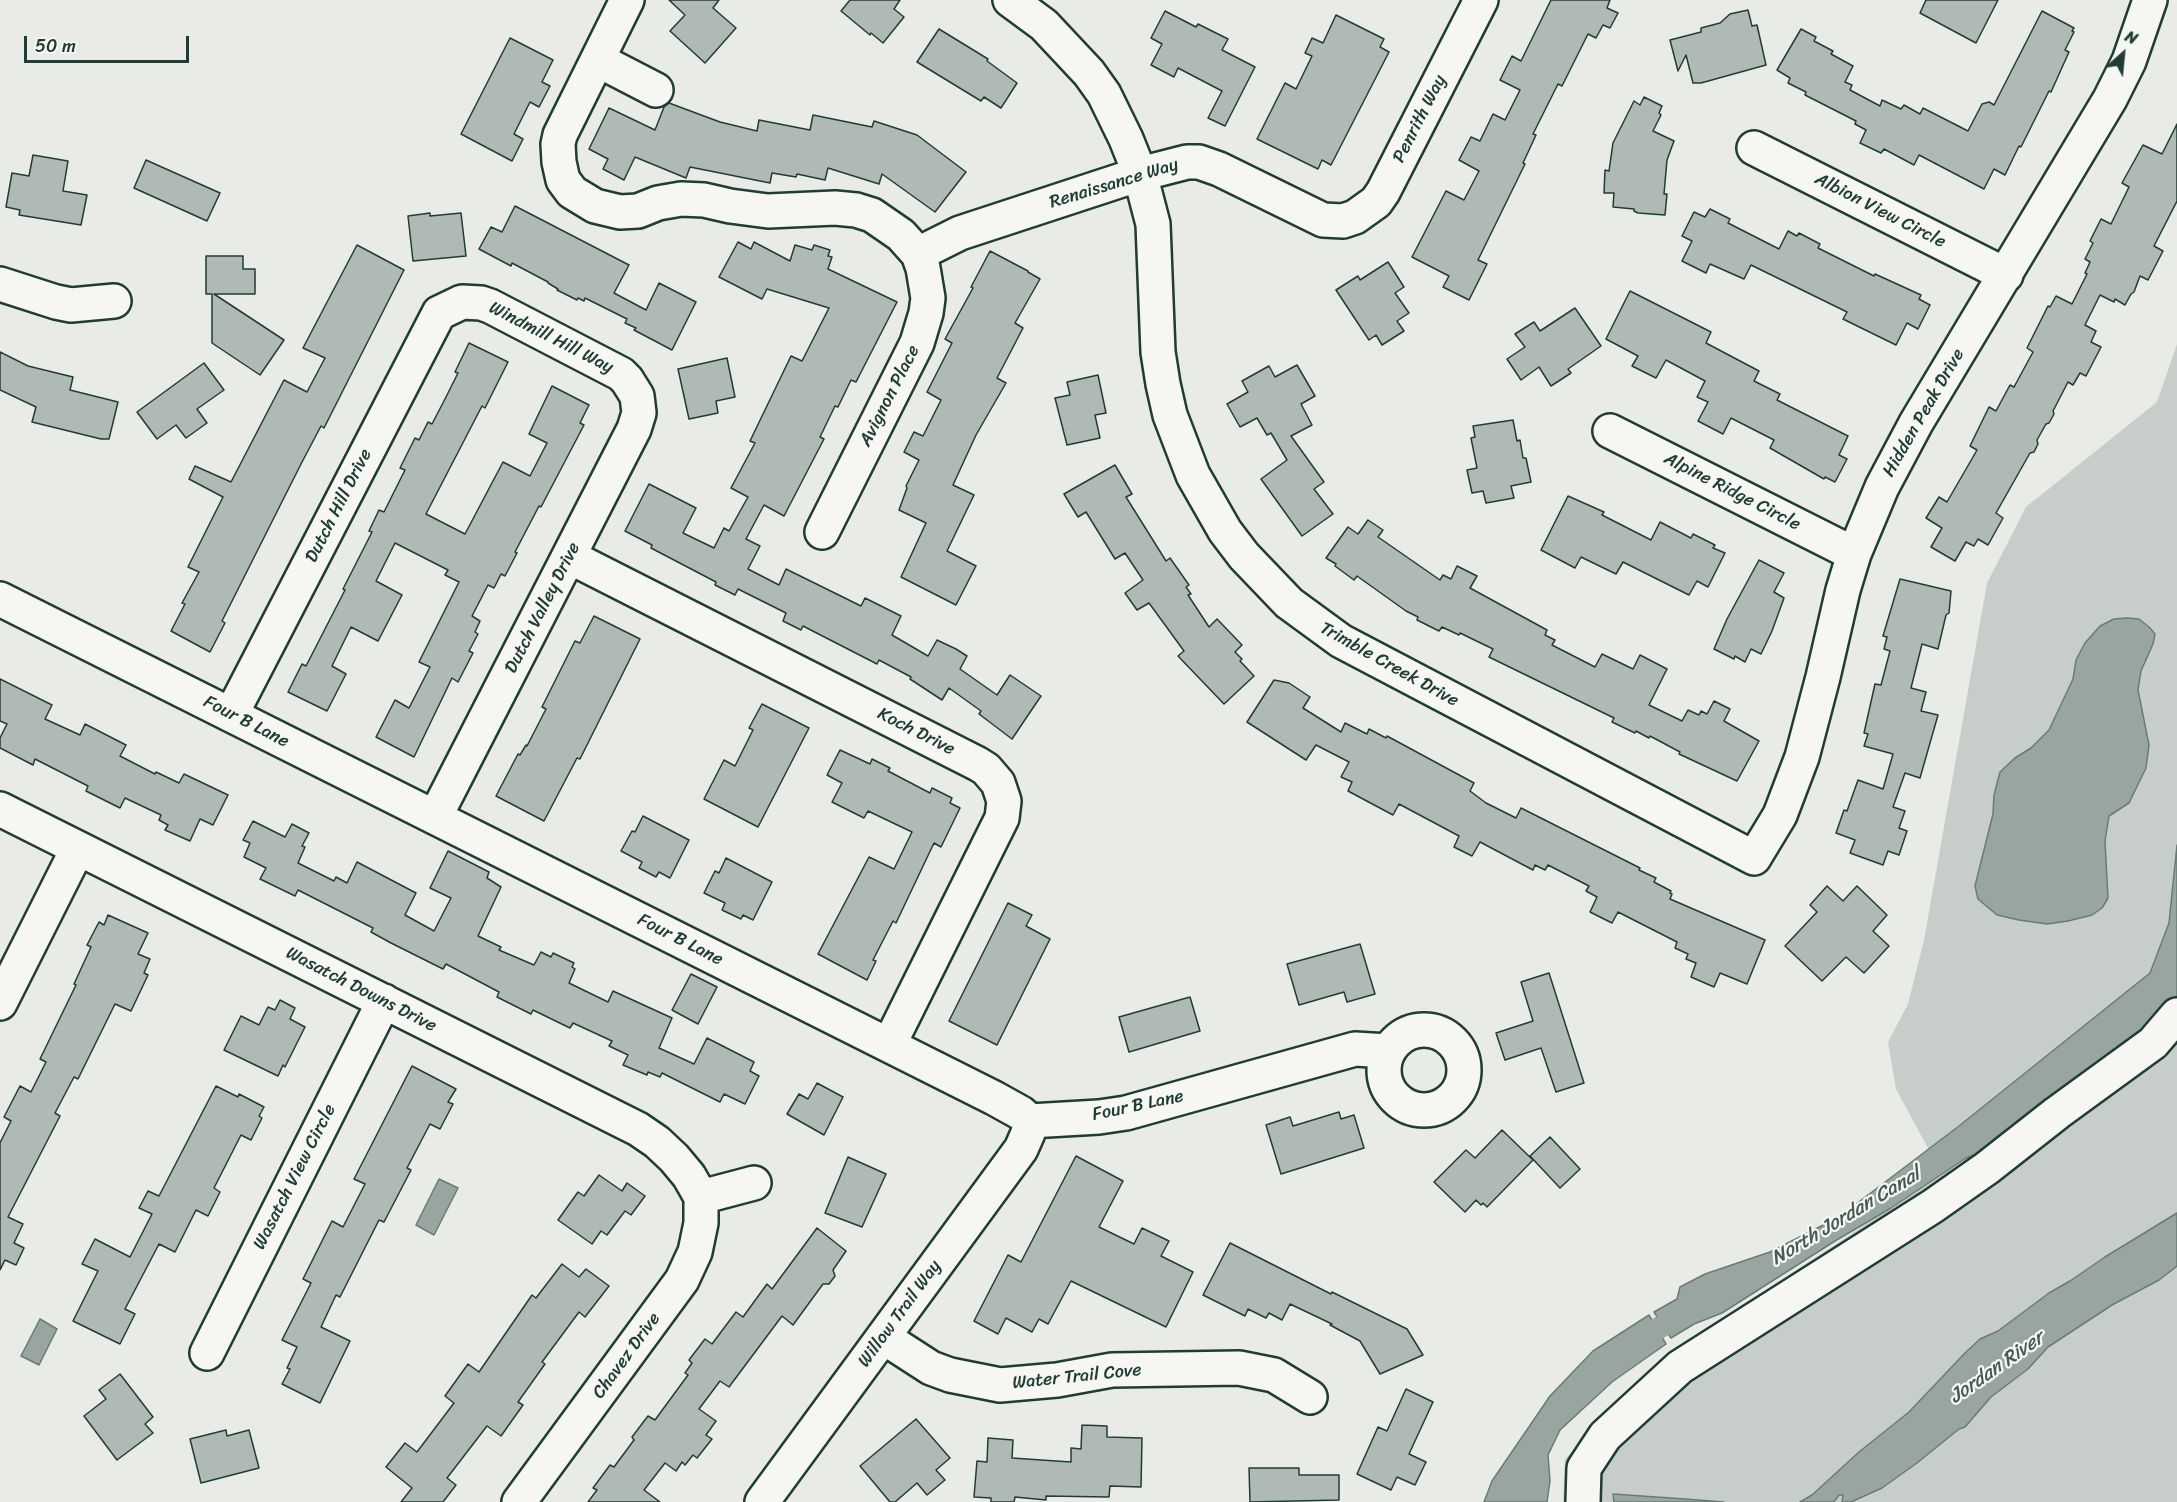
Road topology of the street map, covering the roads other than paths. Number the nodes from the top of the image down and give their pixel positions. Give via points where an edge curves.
1 (627, 0) edge
2 (1010, 0) edge
3 (1481, 0) edge
4 (2143, 2) edge
5 (598, 60) junction
6 (656, 90) dead end
7 (1754, 148) dead end
8 (1140, 174) junction
9 (1343, 220) joint
10 (918, 254) junction
11 (2006, 275) junction
12 (0, 284) edge
13 (114, 301) dead end
14 (453, 305) joint
15 (637, 396) joint
16 (1610, 430) dead end
17 (822, 531) dead end
18 (1854, 554) junction
19 (570, 556) junction
20 (0, 599) edge
21 (231, 715) junction
22 (0, 809) edge
23 (435, 817) junction
24 (78, 848) junction
25 (1754, 858) joint
26 (384, 1001) junction
27 (0, 1003) edge
28 (2177, 1015) edge
29 (889, 1045) junction
30 (1388, 1051) dead end
31 (1030, 1121) junction
32 (754, 1184) dead end
33 (701, 1197) junction
34 (883, 1337) junction
35 (207, 1353) dead end
36 (1310, 1397) dead end
37 (519, 1502) edge
38 (762, 1502) edge
39 (1583, 1502) edge

1 - 5 street
2 - 8 street, Trimble Creek Drive via 1044,25 1089,73 1116,116
3 - 9 street, Penrith Way via 1383,192 1366,210
4 - 11 street, Hidden Peak Drive via 2128,61 2110,99
5 - 6 street
5 - 10 street via 558,144 562,180 577,196 603,209 620,212 681,199 768,211 856,210 892,227
7 - 11 street, Albion View Circle
8 - 9 street, Renaissance Way via 1198,162 1313,217
8 - 10 street, Renaissance Way via 960,233
8 - 25 street, Trimble Creek Drive via 1153,224 1158,352 1170,415 1192,475 1208,504 1266,581 1341,641
10 - 17 street, Avignon Place via 928,298 923,328
11 - 18 street, Hidden Peak Drive via 1905,442
12 - 13 street via 71,305
14 - 15 street, Windmill Hill Way via 472,302 490,306 613,369 627,380
14 - 21 street, Dutch Hill Drive via 439,312
15 - 19 street, Dutch Valley Drive via 639,413 634,429
16 - 18 street, Alpine Ridge Circle
18 - 25 street, Hidden Peak Drive via 1802,757 1780,815
19 - 23 street, Dutch Valley Drive
19 - 29 street, Koch Drive via 978,764 998,783 1004,801 1002,818
20 - 21 street, Four B Lane
21 - 23 street, Four B Lane
22 - 24 street, Wasatch Downs Drive
23 - 29 street, Four B Lane
24 - 26 street, Wasatch Downs Drive
24 - 27 street
26 - 33 street, Wasatch Downs Drive via 638,1129 674,1158
26 - 35 street, Wasatch View Circle
28 - 39 street via 2153,1043 1987,1168 1680,1366 1605,1436 1584,1468
29 - 31 street, Four B Lane via 994,1098
30 - 31 street, Four B Lane via 1355,1049 1126,1113
31 - 34 street, Willow Trail Way via 1021,1149
32 - 33 street
33 - 37 street, Chavez Drive via 695,1252 682,1280
34 - 36 street, Water Trail Cove via 931,1368 1000,1384 1112,1370 1239,1368 1274,1375
34 - 38 street, Willow Trail Way

